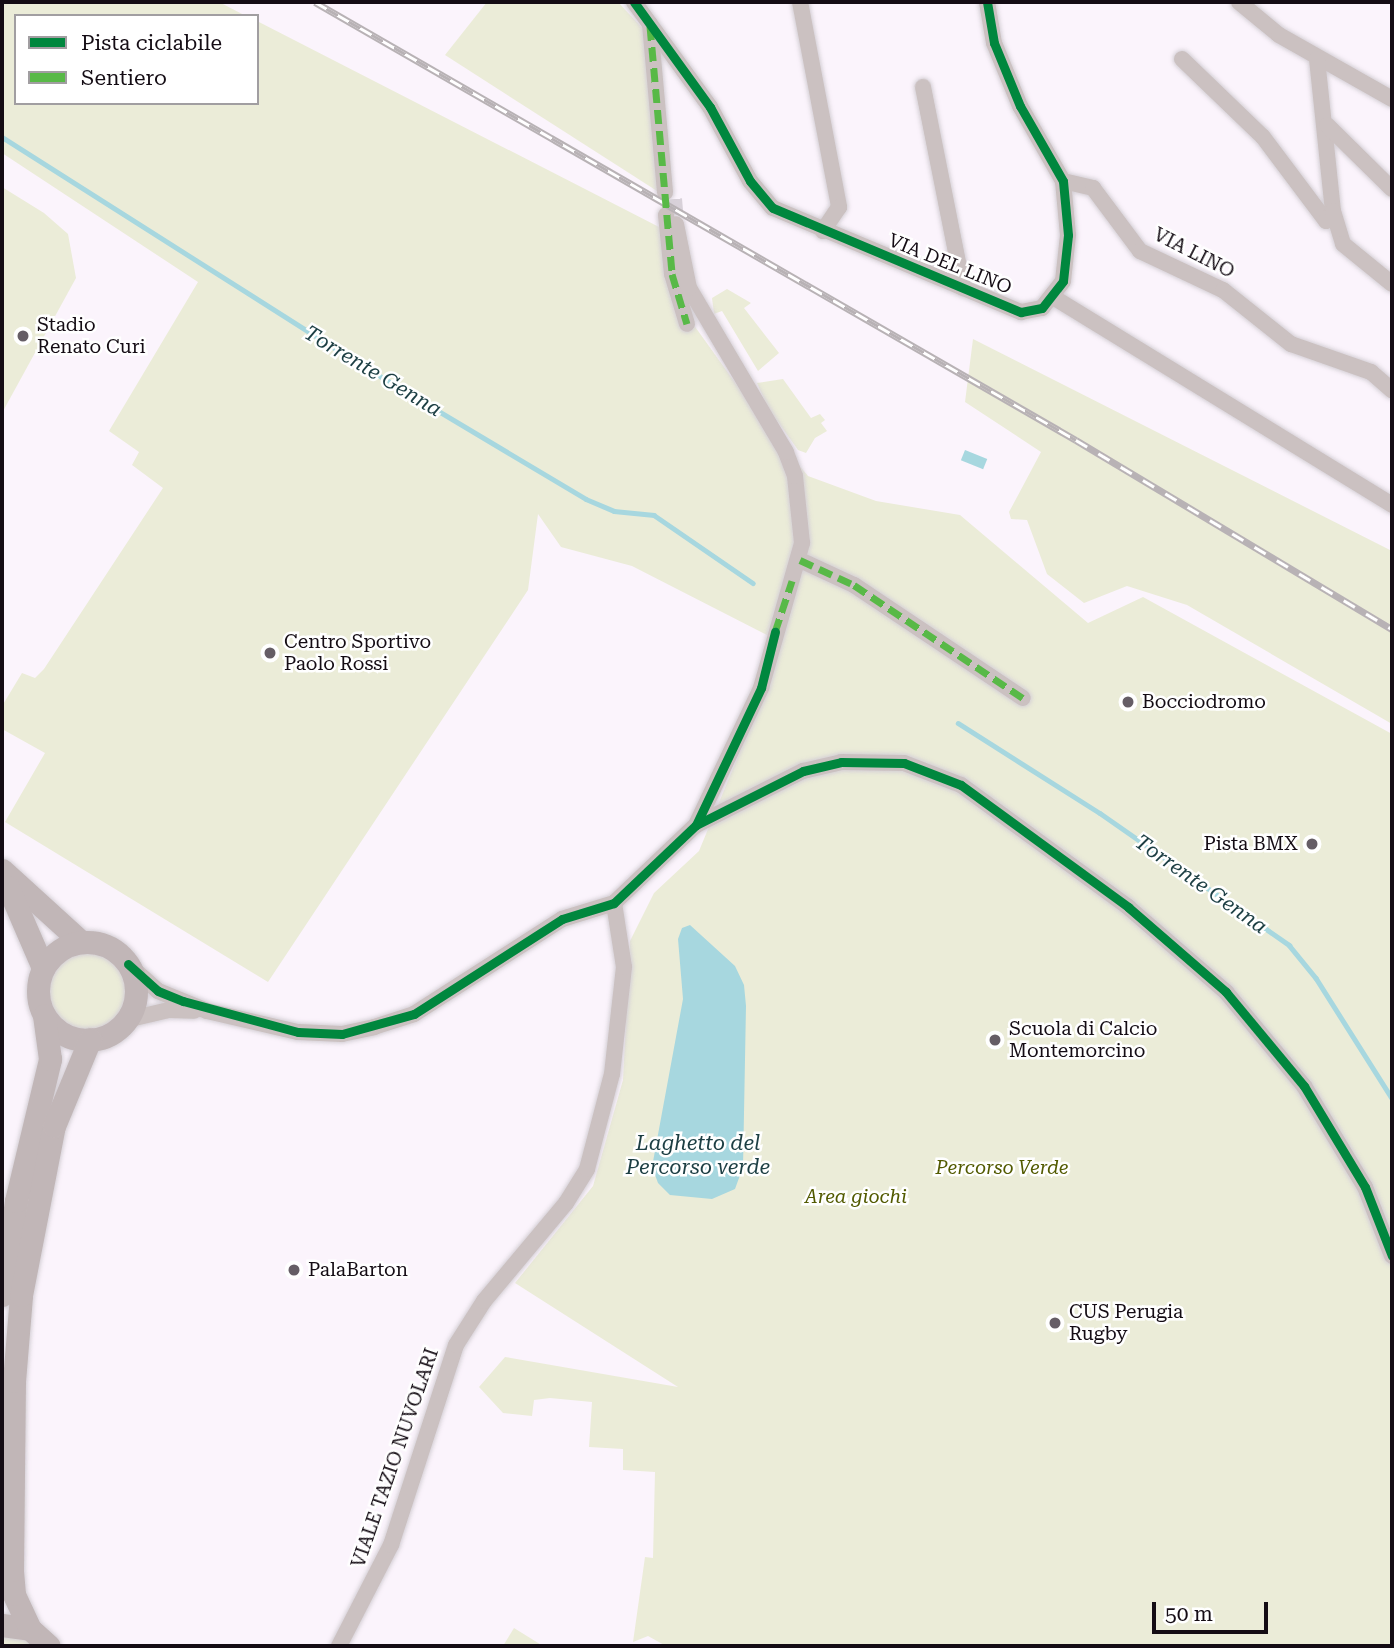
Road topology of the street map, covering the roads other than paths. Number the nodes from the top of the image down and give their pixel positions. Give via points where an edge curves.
1 (634, 2) edge
2 (800, 2) edge
3 (987, 2) edge
4 (1239, 2) edge
5 (650, 23) junction
6 (661, 38) junction
7 (1182, 58) dead end
8 (1317, 59) junction
9 (923, 87) dead end
10 (1392, 99) edge
11 (1327, 125) junction
12 (1063, 181) junction
13 (1392, 189) edge
14 (1333, 211) junction
15 (823, 231) junction
16 (1392, 284) edge
17 (963, 288) junction
18 (1053, 298) junction
19 (687, 324) dead end
20 (1392, 390) edge
21 (1392, 505) edge
22 (800, 560) junction
23 (1023, 698) dead end
24 (696, 825) junction
25 (2, 873) edge
26 (614, 903) junction
27 (80, 942) junction
28 (128, 964) junction
29 (43, 968) junction
30 (207, 1011) junction
31 (44, 1015) junction
32 (126, 1020) junction
33 (90, 1039) junction
34 (1392, 1256) edge
35 (2, 1295) edge
36 (2, 1625) edge
37 (30, 1629) junction
38 (49, 1646) edge
39 (339, 1646) edge

1 - 5 street
2 - 15 street via 839,207
3 - 12 street via 995,43 1020,106
4 - 8 street
5 - 6 street
5 - 6 street via 669,195
6 - 15 street, VIA DEL LINO via 721,123 751,181 773,208
7 - 14 street via 1263,138 1326,221
8 - 10 street
8 - 11 street
9 - 17 street
11 - 13 street
11 - 14 street
12 - 18 street via 1068,235 1063,281
12 - 20 street, VIA LINO via 1093,188 1140,251 1223,290 1291,344 1371,372
14 - 16 street via 1343,244
15 - 17 street, VIA DEL LINO
17 - 18 street, VIA DEL LINO via 1021,312 1042,308
18 - 21 street
19 - 22 street via 672,274 671,219 689,289 786,452 795,476 803,543
22 - 23 street via 854,585
22 - 24 street via 761,688
24 - 26 street
24 - 34 street via 803,771 841,762 904,763 961,785 1128,907 1226,992 1304,1086 1365,1187
25 - 27 street
25 - 29 street
26 - 30 street via 562,919 414,1013 374,1027 342,1034 298,1032
26 - 39 street, VIALE TAZIO NUVOLARI via 624,967 612,1074 587,1169 566,1203 484,1301 456,1345 391,1545
27 - 28 street via 108,946
27 - 29 street via 66,946
28 - 30 street via 158,991
28 - 32 street via 136,993
29 - 31 street via 38,1000
30 - 32 street via 169,1010
31 - 33 street via 64,1034
31 - 35 street via 50,1059 20,1182
32 - 33 street via 103,1037
33 - 37 street via 54,1125 21,1295 14,1381 12,1570 14,1594
36 - 37 street
37 - 38 street

